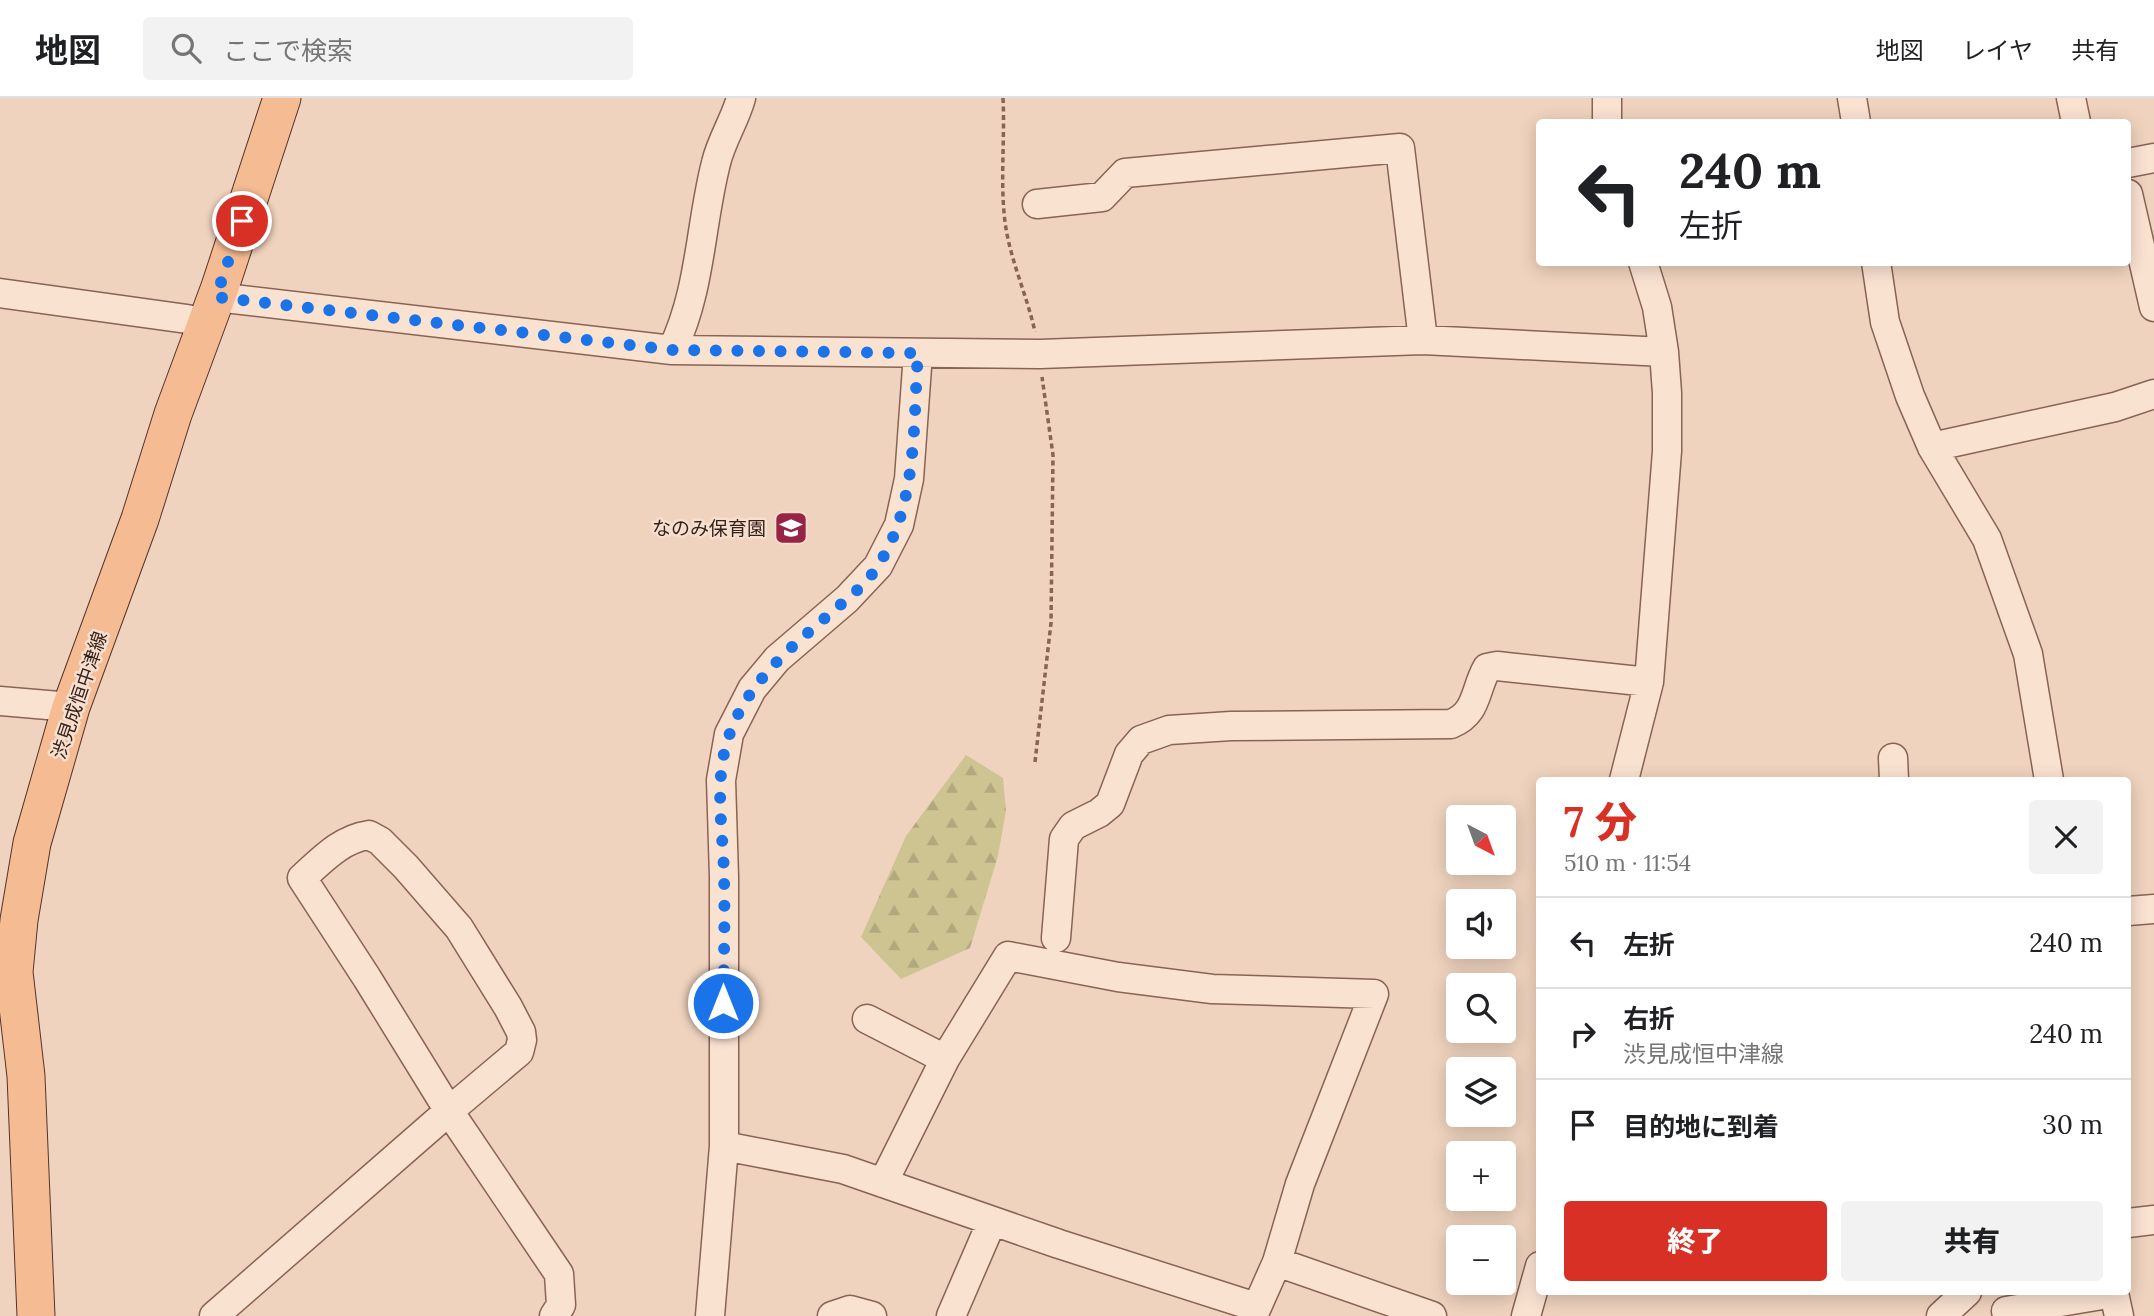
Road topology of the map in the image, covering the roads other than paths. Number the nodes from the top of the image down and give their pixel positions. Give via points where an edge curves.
1 (282, 98) edge
2 (741, 98) edge
3 (1607, 98) edge
4 (1852, 98) edge
5 (2071, 98) edge
6 (1607, 119) edge
7 (1856, 119) edge
8 (2075, 119) edge
9 (2154, 158) edge
10 (2131, 162) edge
11 (1037, 204) dead end
12 (2131, 207) edge
13 (1644, 266) edge
14 (1877, 266) edge
15 (0, 293) edge
16 (2154, 307) edge
17 (211, 310) junction
18 (1423, 340) junction
19 (672, 350) junction
20 (1664, 352) junction
21 (918, 353) junction
22 (2154, 394) edge
23 (1932, 447) junction
24 (1649, 682) junction
25 (0, 701) edge
26 (71, 707) junction
27 (1625, 777) edge
28 (2048, 777) edge
29 (2154, 909) edge
30 (2131, 911) edge
31 (1056, 938) dead end
32 (867, 1019) dead end
33 (945, 1059) junction
34 (449, 1111) junction
35 (724, 1146) junction
36 (883, 1183) junction
37 (2154, 1220) edge
38 (992, 1221) junction
39 (2131, 1223) edge
40 (1277, 1262) junction
41 (1536, 1280) edge
42 (1964, 1295) edge
43 (2097, 1295) edge
44 (2114, 1295) edge
45 (2004, 1306) edge
46 (1255, 1311) edge
47 (36, 1316) edge
48 (214, 1316) edge
49 (554, 1316) edge
50 (710, 1316) edge
51 (832, 1316) edge
52 (872, 1316) edge
53 (951, 1316) edge
54 (1432, 1316) edge
55 (1526, 1316) edge
56 (1941, 1316) edge
57 (2119, 1316) edge

1 - 17 main road, 渋見成恒中津線
2 - 19 street via 717,159 684,326
3 - 6 street
4 - 7 street
5 - 8 street
9 - 10 street
11 - 18 street via 1102,197 1125,173 1399,148
12 - 16 street
13 - 20 street
14 - 23 street via 1885,321
15 - 17 street via 187,319
17 - 19 street
17 - 26 main road, 渋見成恒中津線
18 - 20 street
18 - 21 street via 1040,355
19 - 21 street
20 - 24 street via 1667,451
21 - 35 street via 909,479 899,525 878,566 847,600 777,659 752,689 729,734 720,780
22 - 23 street via 2115,407
23 - 28 street via 1987,539 2028,654
24 - 27 street
24 - 31 street via 1497,666 1487,668 1469,713 1451,724 1231,726 1169,730 1141,740 1129,754 1110,804 1073,826 1064,839
25 - 26 street
26 - 47 main road, 渋見成恒中津線 via 32,843 15,972 26,1076
29 - 30 street
32 - 33 street
33 - 36 street
33 - 40 street via 1008,956 1118,978 1212,989 1374,994 1300,1184
34 - 34 street via 302,878 354,838 369,835 380,841 459,928 521,1031 519,1052
34 - 48 street
34 - 49 street via 559,1275 561,1305
35 - 36 street via 843,1169
35 - 50 street
36 - 38 street
37 - 39 street
38 - 46 street
38 - 53 street
40 - 46 street
40 - 54 street
41 - 55 street
42 - 56 street
43 - 45 street
44 - 57 street
51 - 52 street via 850,1310

